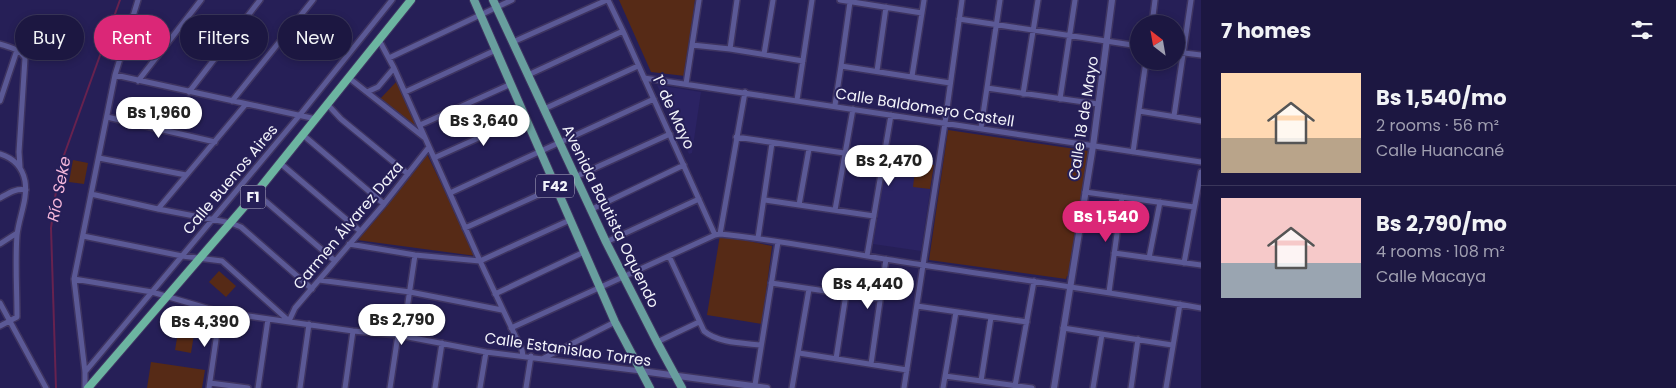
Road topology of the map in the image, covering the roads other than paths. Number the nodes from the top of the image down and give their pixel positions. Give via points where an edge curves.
1 (138, 0) edge
2 (201, 0) edge
3 (260, 0) edge
4 (313, 0) edge
5 (392, 0) edge
6 (411, 0) edge
7 (474, 0) edge
8 (512, 0) edge
9 (607, 0) edge
10 (699, 0) edge
11 (737, 0) edge
12 (773, 0) edge
13 (812, 0) edge
14 (840, 0) edge
15 (924, 0) edge
16 (962, 0) edge
17 (1000, 0) edge
18 (1038, 0) edge
19 (1076, 0) edge
20 (1112, 0) edge
21 (1155, 0) edge
22 (1191, 0) edge
23 (850, 2) junction
24 (495, 4) edge
25 (886, 8) junction
26 (922, 13) junction
27 (481, 15) junction
28 (1153, 15) edge
29 (959, 19) junction
30 (997, 25) junction
31 (1033, 30) junction
32 (623, 31) junction
33 (1070, 35) junction
34 (379, 40) junction
35 (1108, 40) junction
36 (513, 42) junction
37 (0, 44) edge
38 (1130, 44) edge
39 (692, 45) junction
40 (1185, 45) edge
41 (15, 49) edge
42 (730, 49) junction
43 (496, 50) junction
44 (1185, 53) edge
45 (764, 54) junction
46 (1201, 55) edge
47 (15, 56) edge
48 (390, 58) junction
49 (25, 60) edge
50 (803, 61) junction
51 (638, 66) junction
52 (841, 66) junction
53 (394, 68) junction
54 (1145, 70) edge
55 (1181, 70) edge
56 (877, 71) junction
57 (115, 75) junction
58 (528, 75) junction
59 (912, 76) junction
60 (349, 78) junction
61 (644, 78) junction
62 (138, 80) junction
63 (950, 83) junction
64 (511, 84) junction
65 (686, 84) junction
66 (987, 88) junction
67 (189, 92) junction
68 (367, 92) junction
69 (405, 92) junction
70 (745, 92) junction
71 (1023, 94) junction
72 (654, 99) junction
73 (1060, 99) junction
74 (797, 100) junction
75 (0, 101) edge
76 (232, 101) junction
77 (246, 104) junction
78 (1098, 104) junction
79 (328, 105) junction
80 (835, 106) junction
81 (853, 108) junction
82 (544, 109) junction
83 (1139, 111) junction
84 (891, 115) junction
85 (299, 116) junction
86 (525, 116) junction
87 (1174, 116) junction
88 (107, 117) junction
89 (316, 119) junction
90 (1201, 121) edge
91 (945, 123) junction
92 (420, 125) junction
93 (981, 128) junction
94 (670, 134) junction
95 (303, 135) junction
96 (736, 137) junction
97 (426, 138) junction
98 (215, 142) junction
99 (559, 142) junction
100 (772, 143) junction
101 (1093, 146) junction
102 (429, 147) junction
103 (809, 149) junction
104 (540, 151) junction
105 (1133, 152) junction
106 (844, 153) junction
107 (0, 154) edge
108 (98, 158) junction
109 (434, 158) junction
110 (1201, 162) edge
111 (280, 163) junction
112 (684, 165) junction
113 (20, 168) junction
114 (1201, 172) edge
115 (408, 174) junction
116 (186, 176) junction
117 (575, 177) junction
118 (556, 187) junction
119 (26, 190) junction
120 (450, 192) junction
121 (1084, 192) junction
122 (256, 193) junction
123 (91, 194) junction
124 (1122, 197) junction
125 (0, 198) edge
126 (699, 199) junction
127 (765, 200) junction
128 (1160, 202) junction
129 (384, 204) junction
130 (799, 205) junction
131 (1194, 207) junction
132 (158, 209) junction
133 (590, 210) junction
134 (834, 210) junction
135 (874, 216) junction
136 (212, 220) junction
137 (570, 220) junction
138 (231, 223) junction
139 (465, 228) junction
140 (360, 231) junction
141 (17, 233) junction
142 (718, 235) junction
143 (83, 236) junction
144 (758, 238) junction
145 (606, 242) junction
146 (778, 242) junction
147 (0, 244) edge
148 (349, 244) junction
149 (584, 252) junction
150 (1114, 253) junction
151 (415, 254) junction
152 (182, 256) junction
153 (669, 256) junction
154 (867, 256) junction
155 (1149, 258) junction
156 (200, 259) junction
157 (886, 259) junction
158 (480, 261) junction
159 (335, 262) junction
160 (1184, 263) junction
161 (923, 265) junction
162 (1201, 265) edge
163 (624, 277) junction
164 (74, 279) junction
165 (319, 280) junction
166 (1034, 282) junction
167 (771, 283) junction
168 (1069, 286) junction
169 (312, 288) junction
170 (600, 288) junction
171 (809, 289) junction
172 (152, 292) junction
173 (410, 292) junction
174 (1108, 292) junction
175 (495, 294) junction
176 (846, 294) junction
177 (167, 298) junction
178 (880, 299) junction
179 (0, 302) edge
180 (1180, 304) junction
181 (917, 306) junction
182 (1201, 308) edge
183 (502, 310) junction
184 (220, 312) junction
185 (956, 312) junction
186 (991, 317) junction
187 (268, 319) junction
188 (10, 320) junction
189 (289, 321) junction
190 (615, 322) junction
191 (699, 322) junction
192 (1027, 322) junction
193 (309, 324) junction
194 (0, 326) edge
195 (511, 328) junction
196 (1063, 328) junction
197 (353, 331) junction
198 (1102, 334) junction
199 (401, 335) junction
200 (1138, 339) junction
201 (657, 342) junction
202 (442, 343) junction
203 (760, 345) junction
204 (1172, 345) junction
205 (486, 352) junction
206 (799, 353) junction
207 (523, 356) junction
208 (531, 356) junction
209 (544, 358) junction
210 (836, 359) junction
211 (871, 364) junction
212 (907, 370) junction
213 (640, 371) junction
214 (85, 372) junction
215 (945, 376) junction
216 (675, 377) junction
217 (981, 381) junction
218 (209, 385) edge
219 (755, 385) junction
220 (1015, 386) junction
221 (46, 388) edge
222 (86, 388) edge
223 (248, 388) edge
224 (258, 388) edge
225 (300, 388) edge
226 (345, 388) edge
227 (390, 388) edge
228 (435, 388) edge
229 (480, 388) edge
230 (526, 388) edge
231 (650, 388) edge
232 (682, 388) edge
233 (767, 388) edge
234 (792, 388) edge
235 (904, 388) edge
236 (943, 388) edge
237 (1032, 388) edge
238 (1054, 388) edge
239 (1093, 388) edge
240 (1131, 388) edge
241 (1166, 388) edge

1 - 57 street
2 - 62 street
3 - 67 street
4 - 76 street
5 - 85 street, Calle Buenos Aires
6 - 34 highway, F1
7 - 27 main road, F42
8 - 24 street
9 - 32 street, 1º de Mayo
9 - 36 street
10 - 39 street
11 - 42 street
12 - 45 street
13 - 50 street
14 - 23 street
15 - 26 street
16 - 29 street
17 - 30 street
18 - 31 street
19 - 33 street
20 - 35 street, Calle 18 de Mayo
21 - 28 street
22 - 40 street
23 - 25 street
23 - 52 street
24 - 27 street
24 - 36 main road, Avenida Bautista Oquendo / F42
25 - 26 street
25 - 56 street
26 - 59 street
27 - 43 main road, F42
27 - 48 street
29 - 30 street
29 - 63 street
30 - 31 street
30 - 66 street
31 - 33 street
31 - 71 street
32 - 51 street, 1º de Mayo
32 - 58 street
33 - 35 street
33 - 73 street
34 - 48 street
34 - 60 highway, F1
35 - 38 street
35 - 78 street, Calle 18 de Mayo
36 - 58 main road, Avenida Bautista Oquendo / F42
37 - 41 street
39 - 42 street
39 - 65 street
42 - 45 street
43 - 64 main road, F42
43 - 69 street
44 - 46 street
45 - 50 street
47 - 75 street
48 - 53 street
49 - 113 street
50 - 74 street
51 - 61 street, 1º de Mayo
51 - 82 street
52 - 56 street
52 - 80 street
53 - 68 street via 378,87
53 - 69 street
54 - 83 street
55 - 87 street
56 - 59 street
57 - 62 street
57 - 88 street
58 - 82 main road, Avenida Bautista Oquendo / F42
59 - 63 street
60 - 68 street
60 - 79 highway, F1
61 - 65 street, Calle Baldomero Castell
61 - 72 street, 1º de Mayo
62 - 67 street
63 - 91 street
64 - 86 main road, F42
64 - 92 street
65 - 70 street, Calle Baldomero Castell
66 - 71 street
66 - 93 street
67 - 76 street
68 - 97 street
69 - 92 street
70 - 74 street, Calle Baldomero Castell
70 - 96 street
71 - 73 street
72 - 94 street, 1º de Mayo
72 - 99 street
73 - 78 street
74 - 80 street, Calle Baldomero Castell
76 - 77 street
77 - 85 street
77 - 98 street
78 - 101 street, Calle 18 de Mayo
79 - 89 highway, F1
79 - 115 street
80 - 81 street, Calle Baldomero Castell
81 - 84 street, Calle Baldomero Castell
81 - 106 street
82 - 99 main road, Avenida Bautista Oquendo / F42
83 - 87 street
83 - 105 street
84 - 91 street, Calle Baldomero Castell
84 - 135 street
85 - 89 street
85 - 136 street, Calle Buenos Aires
86 - 104 main road, F42
86 - 109 street
87 - 90 street
88 - 98 street
88 - 108 street
89 - 95 highway, F1
91 - 93 street, Calle Baldomero Castell
91 - 161 street
92 - 97 street
93 - 101 street, Calle Baldomero Castell
94 - 112 street, 1º de Mayo
94 - 117 street
95 - 111 highway, F1
95 - 129 street
96 - 100 street
96 - 142 street
97 - 102 street
98 - 116 street
99 - 104 street
99 - 117 main road, Avenida Bautista Oquendo / F42
100 - 103 street
100 - 127 street
101 - 105 street, Calle Baldomero Castell
101 - 121 street, Calle 18 de Mayo
102 - 109 street
102 - 115 street, Carmen Álvarez Daza
103 - 106 street
103 - 130 street
104 - 118 main road, F42
104 - 120 street
105 - 110 street, Calle Baldomero Castell
106 - 134 street
107 - 113 street via 14,160
108 - 116 street
108 - 123 street
109 - 120 street
111 - 122 highway, F1
111 - 140 street
112 - 126 street, 1º de Mayo
112 - 133 street
113 - 119 street
114 - 131 street
115 - 129 street, Carmen Álvarez Daza
116 - 132 street
117 - 133 main road, Avenida Bautista Oquendo / F42
118 - 137 main road, F42
118 - 139 street
119 - 125 street via 12,191
119 - 141 street
120 - 139 street
121 - 124 street
121 - 168 street, Calle 18 de Mayo
122 - 138 highway, F1
122 - 159 street
123 - 132 street
123 - 143 street
124 - 128 street
124 - 150 street
126 - 142 street, 1º de Mayo
126 - 145 street
127 - 130 street
127 - 144 street
128 - 131 street
128 - 155 street
129 - 140 street, Carmen Álvarez Daza
130 - 134 street
131 - 160 street
132 - 136 street
133 - 145 main road, Avenida Bautista Oquendo / F42
134 - 135 street
135 - 154 street
136 - 138 street
136 - 152 street, Calle Buenos Aires
137 - 149 main road, F42
137 - 158 street
138 - 156 highway, F1
138 - 169 street
139 - 158 street
140 - 148 street, Carmen Álvarez Daza
141 - 147 street
141 - 188 street via 17,317
142 - 144 street
142 - 153 street
143 - 152 street
143 - 164 street
144 - 146 street
145 - 163 main road, Avenida Bautista Oquendo / F42
146 - 154 street
146 - 167 street
148 - 151 street
148 - 159 street, Carmen Álvarez Daza
149 - 170 main road, F42
149 - 175 street
150 - 155 street
150 - 174 street
151 - 158 street
151 - 173 street
152 - 156 street
152 - 172 street, Calle Buenos Aires
153 - 163 street
153 - 191 street
154 - 157 street
155 - 160 street
156 - 177 highway, F1
156 - 189 street via 222,261
157 - 161 street
157 - 178 street
158 - 175 street
159 - 165 street, Carmen Álvarez Daza
160 - 162 street
161 - 166 street
161 - 181 street
163 - 170 street
163 - 201 main road, Avenida Bautista Oquendo / F42
164 - 172 street, Calle Estanislao Torres
164 - 214 street
165 - 169 street, Carmen Álvarez Daza
165 - 173 street
166 - 168 street
166 - 192 street
167 - 171 street
167 - 203 street
168 - 174 street
168 - 196 street, Calle 18 de Mayo
169 - 189 street, Carmen Álvarez Daza via 295,308
170 - 190 main road, F42
170 - 195 street
171 - 176 street
171 - 206 street
172 - 177 street, Calle Estanislao Torres
172 - 214 street, Calle Buenos Aires
173 - 183 street
173 - 199 street
174 - 180 street
175 - 183 street
176 - 178 street
176 - 210 street
177 - 184 street, Calle Estanislao Torres
177 - 222 highway, F1
178 - 211 street
179 - 188 street
180 - 182 street
180 - 204 street
181 - 185 street
181 - 212 street
183 - 195 street
184 - 187 street, Calle Estanislao Torres
184 - 218 street
185 - 186 street
185 - 215 street
186 - 192 street
186 - 217 street
187 - 189 street, Calle Estanislao Torres
187 - 224 street
188 - 194 street
188 - 221 street
189 - 193 street, Calle Estanislao Torres
190 - 209 street
190 - 213 main road, F42
191 - 201 street
191 - 203 street via 713,337
192 - 220 street
193 - 197 street, Calle Estanislao Torres
193 - 225 street
195 - 207 street
196 - 198 street
196 - 238 street, Calle 18 de Mayo
197 - 199 street, Calle Estanislao Torres
197 - 226 street
198 - 200 street
198 - 239 street
199 - 202 street, Calle Estanislao Torres
199 - 227 street
200 - 204 street
200 - 240 street
201 - 216 main road, Avenida Bautista Oquendo / F42
202 - 205 street, Calle Estanislao Torres
202 - 228 street
203 - 219 street
204 - 241 street
205 - 207 street, Calle Estanislao Torres
205 - 229 street
206 - 210 street
206 - 234 street
207 - 208 street, Calle Estanislao Torres
208 - 209 street, Calle Estanislao Torres
208 - 230 street
209 - 213 street, Calle Estanislao Torres
210 - 211 street
211 - 212 street
212 - 235 street
213 - 216 street, Calle Estanislao Torres
213 - 231 main road, F42
214 - 222 street
215 - 217 street
215 - 236 street
216 - 219 street, Calle Estanislao Torres
216 - 232 main road, Avenida Bautista Oquendo / F42
217 - 220 street
218 - 223 street
219 - 233 street, Calle Estanislao Torres
220 - 237 street

